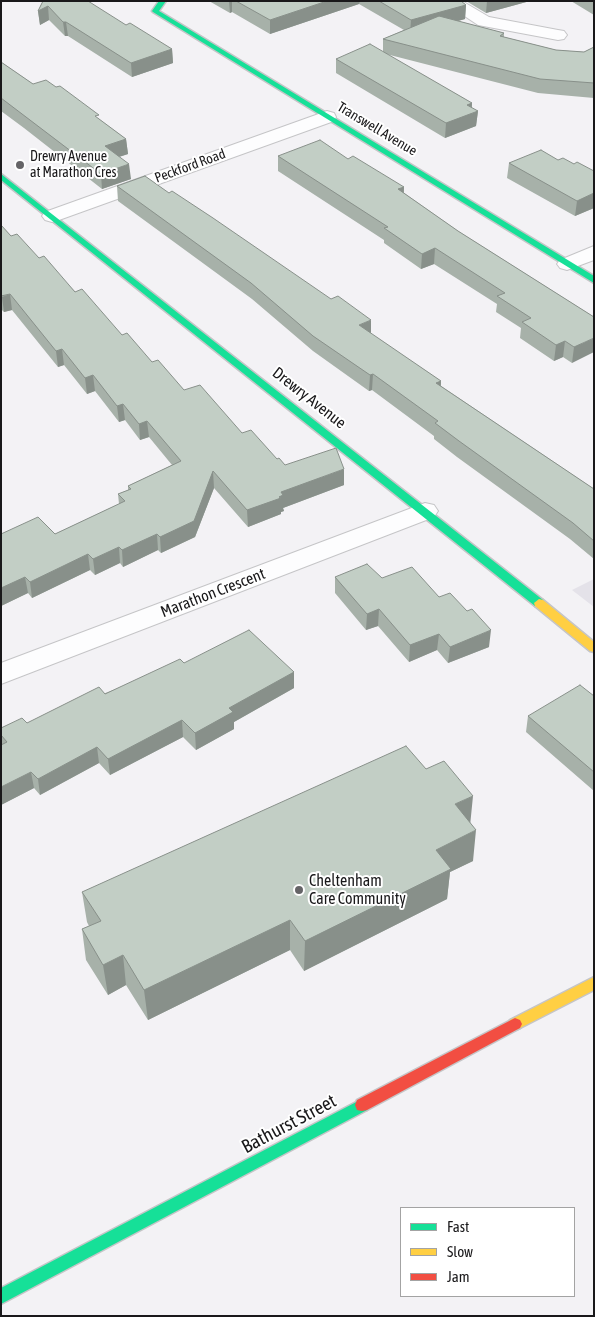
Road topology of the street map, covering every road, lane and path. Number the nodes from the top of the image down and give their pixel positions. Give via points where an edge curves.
1 (163, 1) edge
2 (450, 1) edge
3 (558, 35) dead end
4 (327, 117) junction
5 (1, 176) edge
6 (52, 216) junction
7 (594, 252) edge
8 (568, 264) junction
9 (594, 280) edge
10 (425, 511) junction
11 (594, 648) edge
12 (1, 674) edge
13 (594, 983) edge
14 (1, 1296) edge

1 - 4 street, Transwell Avenue via 155,11
2 - 3 street via 484,21
4 - 6 street, Peckford Road
4 - 8 street, Transwell Avenue
5 - 6 street, Drewry Avenue
6 - 10 street, Drewry Avenue
7 - 8 street
8 - 9 street, Transwell Avenue
10 - 11 street, Drewry Avenue
10 - 12 street, Marathon Crescent
13 - 14 street, Bathurst Street

